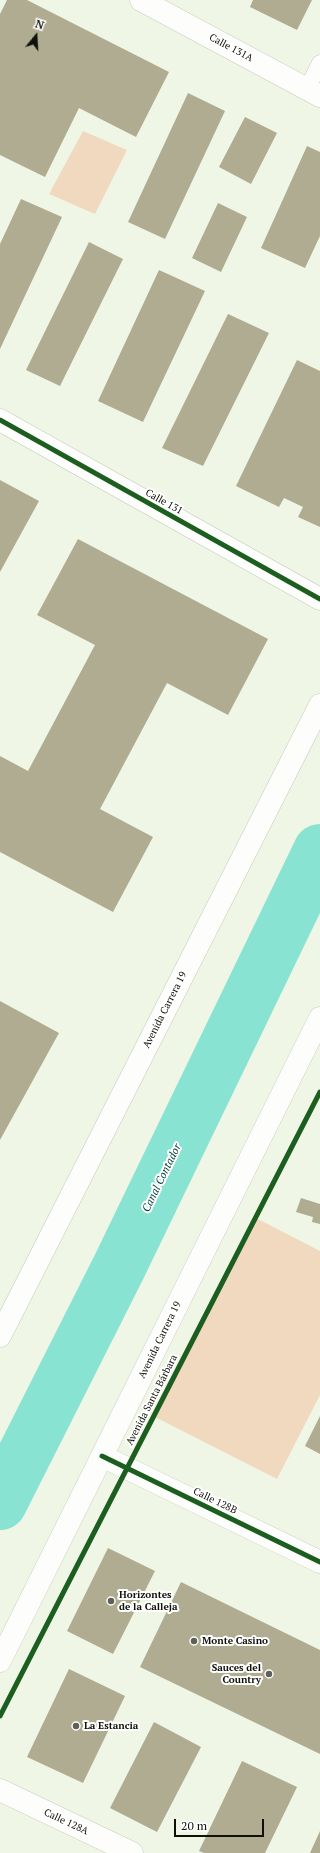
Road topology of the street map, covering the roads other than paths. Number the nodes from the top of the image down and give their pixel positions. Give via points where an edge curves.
1 (141, 0) edge
2 (320, 62) edge
3 (313, 92) edge
4 (0, 420) edge
5 (320, 600) edge
6 (320, 705) edge
7 (320, 1018) edge
8 (0, 1336) edge
9 (102, 1456) junction
10 (320, 1562) edge
11 (0, 1662) edge
12 (0, 1790) edge
13 (132, 1853) edge

1 - 3 main road, Calle 131A
2 - 3 lane
4 - 5 main road, Calle 131
6 - 8 main road, Avenida Carrera 19
7 - 9 main road, Avenida Carrera 19
9 - 10 main road, Calle 128B
9 - 11 main road, Avenida Carrera 19
12 - 13 main road, Calle 128A

